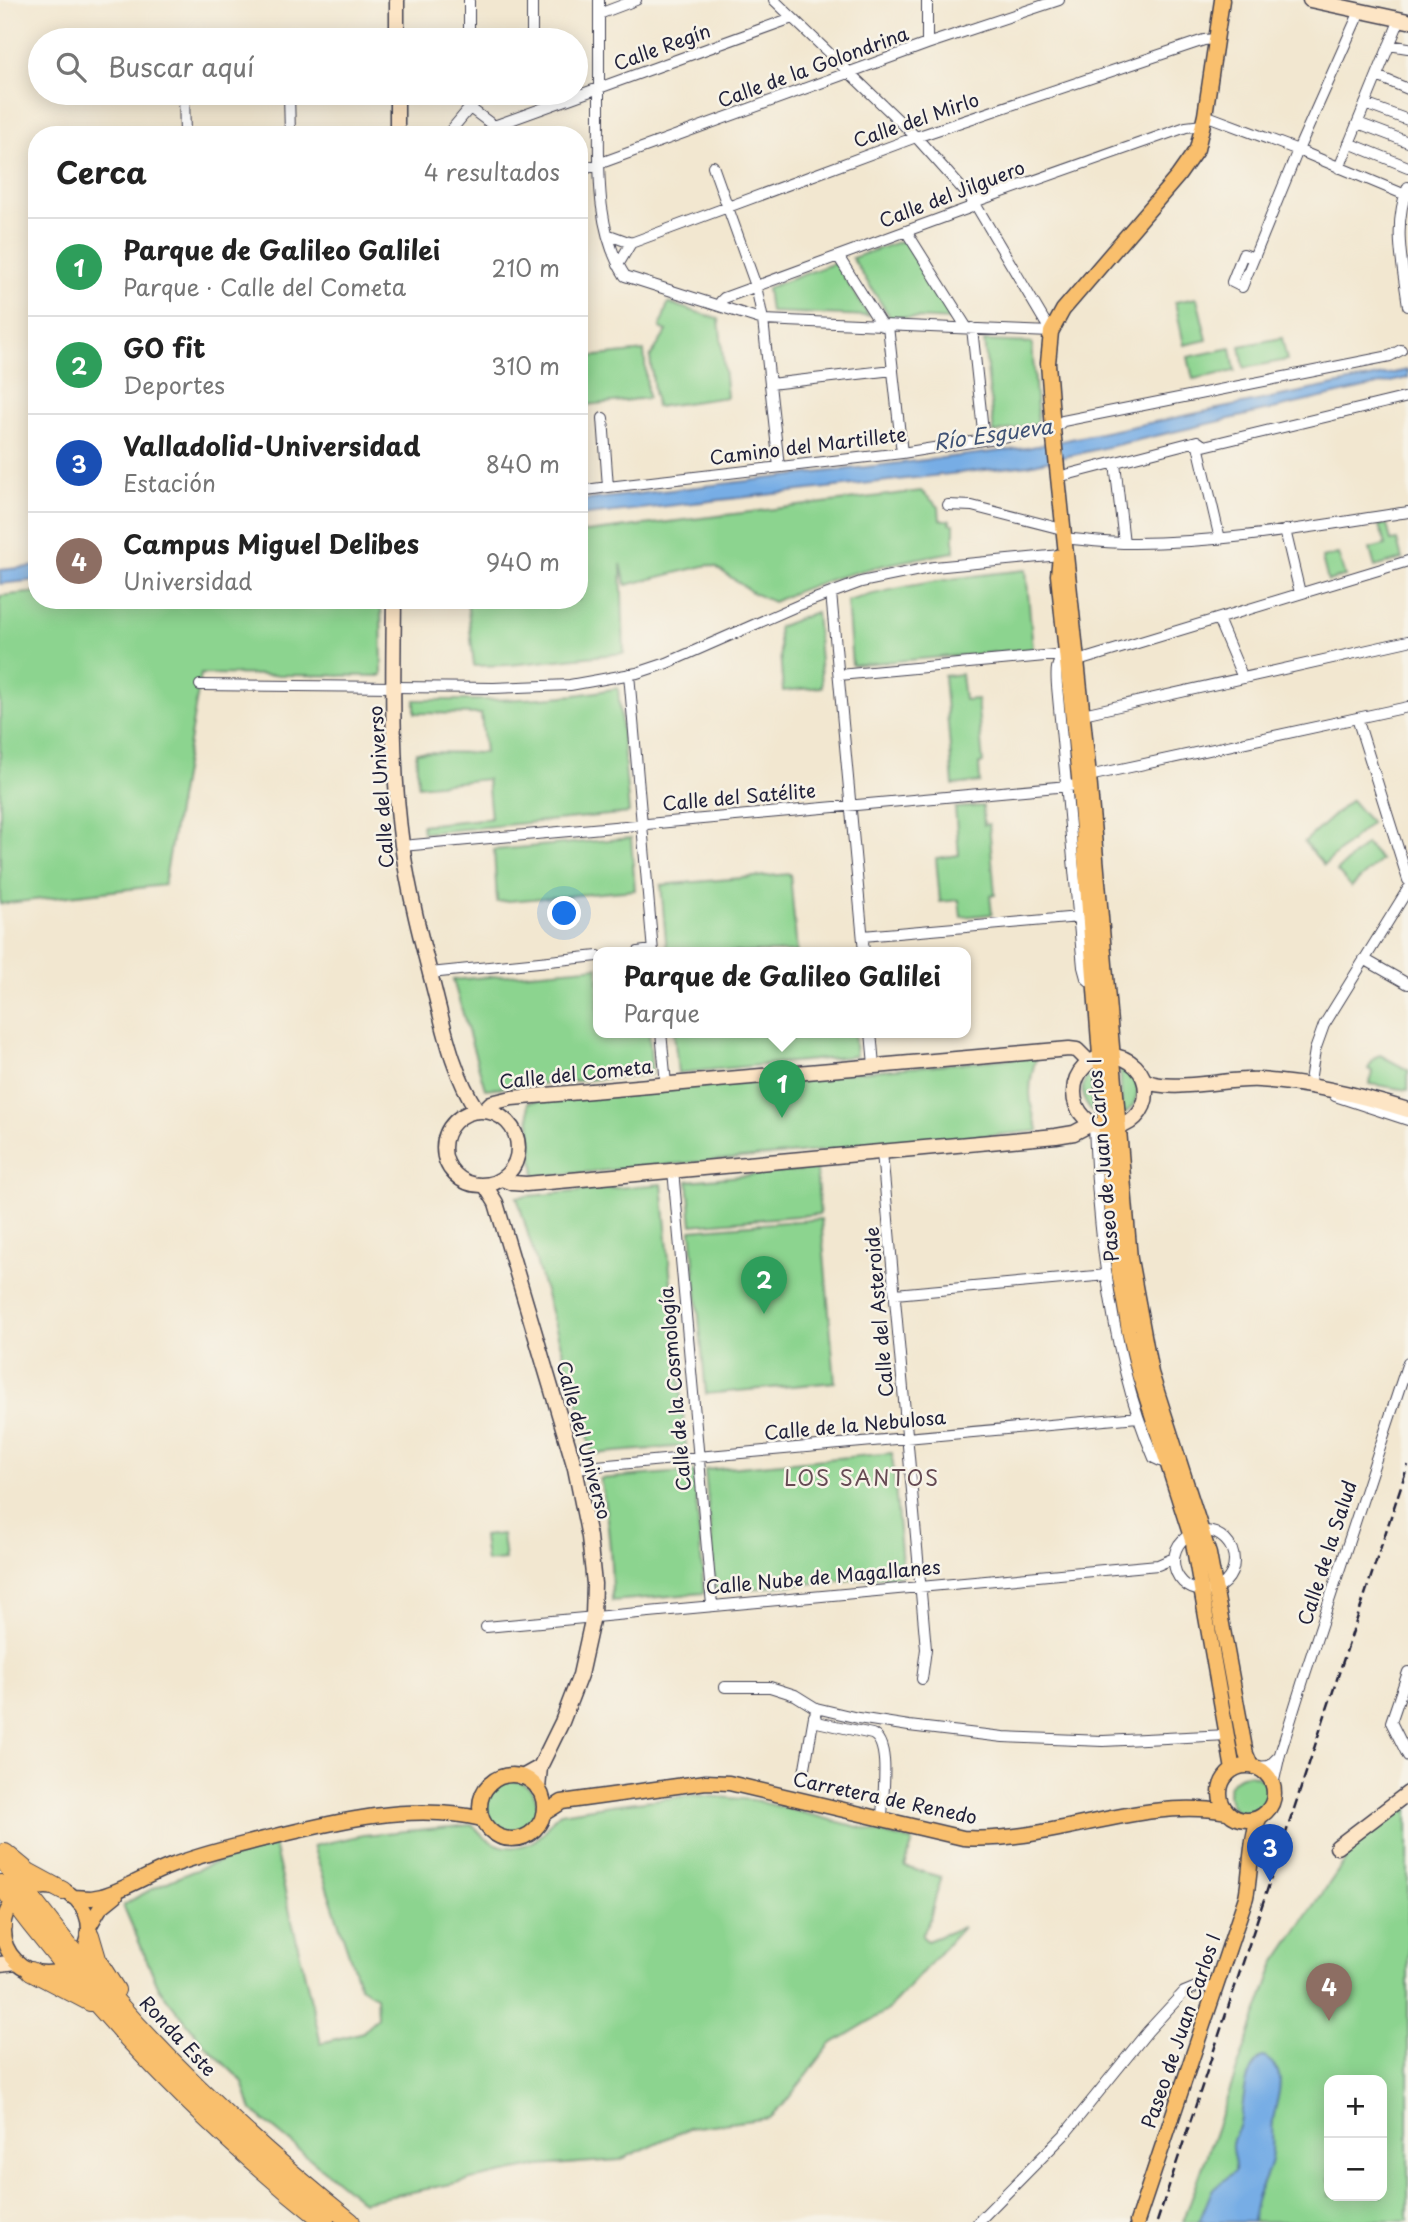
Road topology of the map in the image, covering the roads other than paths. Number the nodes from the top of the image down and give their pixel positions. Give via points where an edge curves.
1 (397, 0) edge
2 (469, 0) edge
3 (532, 0) edge
4 (599, 0) edge
5 (636, 0) edge
6 (774, 0) edge
7 (927, 0) edge
8 (1059, 0) edge
9 (1222, 0) edge
10 (1310, 0) edge
11 (1360, 11) junction
12 (599, 14) junction
13 (792, 18) junction
14 (1404, 20) edge
15 (397, 28) edge
16 (469, 28) edge
17 (532, 28) edge
18 (1216, 39) junction
19 (928, 44) junction
20 (1389, 45) junction
21 (1408, 48) edge
22 (850, 72) junction
23 (1377, 76) junction
24 (599, 89) junction
25 (1408, 89) edge
26 (588, 93) edge
27 (1365, 104) junction
28 (184, 105) edge
29 (289, 105) edge
30 (397, 105) edge
31 (470, 105) edge
32 (472, 105) edge
33 (554, 105) edge
34 (470, 108) junction
35 (1204, 120) junction
36 (1408, 120) edge
37 (1357, 123) junction
38 (185, 126) edge
39 (290, 126) edge
40 (397, 126) edge
41 (455, 126) edge
42 (494, 126) edge
43 (494, 126) edge
44 (916, 137) junction
45 (1408, 142) edge
46 (1349, 144) junction
47 (1298, 150) junction
48 (599, 163) junction
49 (713, 166) dead end
50 (588, 167) edge
51 (1408, 167) edge
52 (1339, 168) junction
53 (1407, 193) edge
54 (974, 202) junction
55 (729, 207) junction
56 (906, 231) junction
57 (609, 235) junction
58 (631, 243) junction
59 (838, 256) junction
60 (1254, 258) dead end
61 (618, 265) junction
62 (756, 286) junction
63 (721, 306) junction
64 (1408, 306) edge
65 (763, 320) junction
66 (885, 326) junction
67 (970, 328) junction
68 (1051, 332) junction
69 (1401, 350) dead end
70 (892, 370) junction
71 (770, 384) junction
72 (1408, 397) edge
73 (603, 418) dead end
74 (1053, 432) junction
75 (984, 440) junction
76 (1197, 441) junction
77 (902, 453) junction
78 (1115, 463) junction
79 (779, 467) junction
80 (1058, 477) junction
81 (608, 487) junction
82 (588, 490) edge
83 (948, 505) dead end
84 (1408, 512) edge
85 (1285, 530) junction
86 (1063, 533) junction
87 (1220, 539) junction
88 (1124, 543) junction
89 (1060, 555) junction
90 (1408, 561) edge
91 (831, 593) junction
92 (1300, 593) junction
93 (394, 609) edge
94 (1218, 619) junction
95 (1408, 641) edge
96 (1072, 657) junction
97 (629, 674) junction
98 (839, 675) junction
99 (1243, 678) junction
100 (200, 685) dead end
101 (393, 687) junction
102 (1408, 706) edge
103 (1083, 714) junction
104 (1357, 718) junction
105 (1078, 781) junction
106 (851, 805) junction
107 (643, 824) junction
108 (402, 846) junction
109 (1408, 880) edge
110 (1408, 889) edge
111 (1079, 917) junction
112 (863, 936) junction
113 (652, 947) edge
114 (864, 947) edge
115 (593, 957) edge
116 (1364, 959) junction
117 (430, 973) junction
118 (1408, 984) edge
119 (1096, 986) junction
120 (662, 1038) edge
121 (872, 1038) edge
122 (1101, 1058) junction
123 (874, 1065) junction
124 (666, 1084) junction
125 (1312, 1087) junction
126 (463, 1088) junction
127 (1146, 1088) junction
128 (480, 1110) junction
129 (1408, 1110) edge
130 (461, 1116) junction
131 (1408, 1120) edge
132 (1102, 1126) junction
133 (882, 1152) junction
134 (673, 1170) junction
135 (495, 1182) junction
136 (1107, 1275) junction
137 (895, 1294) junction
138 (1408, 1362) edge
139 (1138, 1417) junction
140 (907, 1438) junction
141 (699, 1457) junction
142 (1169, 1465) junction
143 (575, 1468) junction
144 (1196, 1532) junction
145 (1174, 1558) junction
146 (1164, 1564) junction
147 (1175, 1571) junction
148 (920, 1585) junction
149 (1209, 1590) junction
150 (712, 1605) junction
151 (593, 1616) junction
152 (486, 1627) dead end
153 (1408, 1672) edge
154 (922, 1679) dead end
155 (725, 1686) dead end
156 (815, 1712) junction
157 (1228, 1735) junction
158 (1280, 1754) junction
159 (1408, 1756) edge
160 (540, 1767) junction
161 (1253, 1767) junction
162 (1233, 1770) junction
163 (522, 1777) junction
164 (803, 1779) dead end
165 (1273, 1785) junction
166 (1220, 1790) junction
167 (540, 1792) junction
168 (1408, 1793) edge
169 (562, 1801) junction
170 (480, 1803) junction
171 (1199, 1808) junction
172 (459, 1813) junction
173 (543, 1814) junction
174 (1233, 1815) junction
175 (1260, 1817) junction
176 (482, 1818) junction
177 (882, 1819) junction
178 (1336, 1847) dead end
179 (0, 1848) edge
180 (1252, 1850) junction
181 (0, 1856) edge
182 (0, 1884) edge
183 (126, 1888) junction
184 (68, 1894) junction
185 (19, 1897) junction
186 (90, 1930) junction
187 (1, 1931) edge
188 (0, 1964) edge
189 (72, 1964) junction
190 (24, 1967) junction
191 (1215, 1990) junction
192 (95, 2004) junction
193 (124, 2009) junction
194 (325, 2222) edge
195 (351, 2222) edge
196 (978, 2222) edge
197 (1137, 2222) edge

1 - 15 street
2 - 16 street
3 - 17 street
4 - 12 street
5 - 12 street
6 - 13 street
7 - 19 street
8 - 19 street, Calle de la Golondrina
9 - 18 main road, Paseo de Juan Carlos I
10 - 11 street
11 - 14 street
11 - 47 street
12 - 24 street
13 - 22 street
13 - 24 street, Calle Regín
14 - 20 street
18 - 35 main road, Paseo de Juan Carlos I
18 - 44 street, Calle del Mirlo
19 - 22 street, Calle de la Golondrina
20 - 21 street
20 - 23 street
22 - 44 street
22 - 48 street, Calle de la Golondrina
23 - 25 street
23 - 27 street
24 - 26 street, Calle Regín
24 - 48 street
27 - 36 street
27 - 37 street
28 - 38 street
29 - 39 street
30 - 40 street
31 - 34 street
32 - 34 street
33 - 42 street, Calle Regín
34 - 41 street
34 - 43 street, Calle Regín
35 - 47 street
35 - 54 street, Calle del Jilguero
35 - 68 main road, Paseo de Juan Carlos I via 1197,149 1067,304
37 - 45 street
37 - 46 street
44 - 54 street
44 - 55 street, Calle del Mirlo
46 - 51 street
46 - 52 street
47 - 52 street
47 - 60 street
48 - 50 street, Calle de la Golondrina
48 - 57 street via 601,207
49 - 55 street
52 - 53 street
53 - 64 street via 1399,239
54 - 56 street, Calle del Jilguero
54 - 68 street
55 - 58 street, Calle del Mirlo
55 - 62 street
56 - 59 street, Calle del Jilguero
56 - 67 street
57 - 58 street
57 - 61 street
58 - 61 street
59 - 62 street, Calle del Jilguero
59 - 66 street
61 - 63 street via 625,276
62 - 63 street, Calle del Jilguero via 724,298
62 - 65 street
63 - 65 street
65 - 66 street
65 - 71 street
66 - 67 street
66 - 70 street
67 - 68 street
67 - 75 street
68 - 74 main road, Paseo de Juan Carlos I via 1048,363
69 - 74 street, Camino del Martillete via 1390,356 1063,421
70 - 71 street
70 - 77 street
71 - 79 street
72 - 76 street via 1205,446
73 - 81 street
74 - 75 street, Camino del Martillete
74 - 80 main road, Paseo de Juan Carlos I
75 - 77 street, Camino del Martillete
76 - 78 street
76 - 87 street
77 - 79 street, Camino del Martillete
78 - 80 street
78 - 88 street
79 - 81 street, Camino del Martillete
80 - 86 main road, Paseo de Juan Carlos I
81 - 82 street, Camino del Martillete
83 - 86 street via 972,506
84 - 85 street
85 - 87 street
85 - 92 street
86 - 88 street
86 - 89 main road, Paseo de Juan Carlos I
86 - 96 main road, Paseo de Juan Carlos I
87 - 88 street
89 - 91 street via 902,572
89 - 96 main road, Paseo de Juan Carlos I via 1058,575
90 - 92 street
91 - 97 street via 691,654
91 - 98 street
92 - 94 street
93 - 101 street, Calle del Universo
94 - 96 street
94 - 99 street
95 - 99 street
96 - 98 street
96 - 103 main road, Paseo de Juan Carlos I
96 - 105 main road, Paseo de Juan Carlos I
97 - 101 street via 532,688
97 - 107 street
98 - 106 street
99 - 103 street
100 - 101 street
101 - 108 street, Calle del Universo
102 - 104 street, Calle del Satélite
103 - 105 main road, Paseo de Juan Carlos I
104 - 105 street, Calle del Satélite
104 - 109 street
105 - 106 street, Calle del Satélite
105 - 111 street
105 - 119 main road, Paseo de Juan Carlos I
105 - 122 main road, Paseo de Juan Carlos I
106 - 107 street, Calle del Satélite
106 - 112 street
107 - 108 street, Calle del Satélite
107 - 113 street
108 - 117 street, Calle del Universo
110 - 116 street
111 - 112 street
111 - 119 street via 1083,967 1086,978
112 - 114 street
115 - 117 street
116 - 118 street
116 - 125 street via 1324,1026 1315,1049
117 - 126 street, Calle del Universo
119 - 122 main road, Paseo de Juan Carlos I
120 - 124 street
121 - 123 street
122 - 123 street, Calle del Cometa via 1069,1049
122 - 127 street, Calle del Cometa via 1132,1063
122 - 132 main road, Paseo de Juan Carlos I
122 - 132 street via 1078,1074 1073,1090 1083,1117
123 - 124 street, Calle del Cometa
124 - 128 street, Calle del Cometa via 501,1100
125 - 127 street via 1244,1080
125 - 129 street
125 - 131 street
126 - 128 street, Calle del Universo
126 - 130 street, Calle del Universo
127 - 132 street via 1144,1106 1134,1120
128 - 130 street
128 - 135 street via 502,1117 518,1140 516,1160
130 - 135 street via 444,1140 445,1159 464,1181
132 - 133 street via 1074,1133
132 - 136 street, Paseo de Juan Carlos I
132 - 142 main road, Paseo de Juan Carlos I via 1129,1331
132 - 144 main road, Paseo de Juan Carlos I via 1140,1327
133 - 134 street
133 - 137 street, Calle del Asteroide
134 - 135 street via 526,1184
134 - 141 street, Calle de la Cosmología
135 - 143 street, Calle del Universo via 496,1203
136 - 137 street
136 - 139 street, Paseo de Juan Carlos I
137 - 140 street, Calle del Asteroide
138 - 158 street, Calle de la Salud
139 - 140 street, Calle de la Nebulosa
139 - 142 street, Paseo de Juan Carlos I via 1154,1458
140 - 141 street, Calle de la Nebulosa
140 - 148 street, Calle del Asteroide
141 - 143 street, Calle de la Nebulosa
141 - 150 street, Calle de la Cosmología
142 - 144 main road, Paseo de Juan Carlos I
143 - 151 street, Calle del Universo via 589,1537
144 - 145 street via 1179,1543
144 - 149 main road, Paseo de Juan Carlos I
144 - 149 street via 1212,1531 1227,1541 1235,1560 1227,1581
145 - 146 street, Calle Nube de Magallanes
145 - 147 street
146 - 147 street
146 - 148 street, Calle Nube de Magallanes
147 - 149 street via 1188,1587
148 - 150 street, Calle Nube de Magallanes
148 - 154 street, Calle del Asteroide via 926,1649
149 - 157 main road, Paseo de Juan Carlos I
149 - 161 main road, Paseo de Juan Carlos I via 1246,1754
150 - 151 street, Calle Nube de Magallanes
151 - 152 street, Calle Nube de Magallanes
151 - 160 street, Calle del Universo via 580,1675
153 - 159 street via 1391,1722
155 - 156 street via 770,1687 795,1695
156 - 157 street via 1003,1737 1103,1741
156 - 164 street
156 - 177 street via 817,1722 824,1725 879,1737 884,1757
157 - 162 main road, Paseo de Juan Carlos I
158 - 161 street via 1269,1766
158 - 165 street, Calle de la Salud
160 - 163 street
160 - 167 street, Calle del Universo
161 - 162 main road
161 - 165 main road
162 - 166 main road
163 - 167 main road
163 - 170 main road via 506,1776 491,1783
165 - 175 main road via 1271,1806
166 - 171 main road
166 - 174 main road via 1220,1799
167 - 169 main road, Carretera de Renedo
167 - 173 main road
168 - 178 street
169 - 173 main road, Carretera de Renedo
169 - 177 main road, Carretera de Renedo via 721,1783
170 - 172 main road
170 - 176 main road
171 - 174 main road, Carretera de Renedo
171 - 177 main road, Carretera de Renedo via 986,1840
172 - 176 main road
172 - 183 main road via 327,1824 198,1857
173 - 176 main road via 536,1828 514,1839 498,1836
174 - 175 main road via 1252,1820
174 - 180 main road via 1250,1838
175 - 180 main road, Paseo de Juan Carlos I
179 - 184 highway via 29,1872
180 - 191 main road, Paseo de Juan Carlos I via 1246,1896
181 - 185 highway, Ronda Este
182 - 185 highway, Ronda Este
183 - 184 main road via 91,1898
183 - 186 main road via 100,1908
184 - 185 main road via 51,1887
184 - 186 main road via 82,1907
185 - 187 main road
185 - 189 highway, Ronda Este
186 - 189 main road
186 - 193 highway via 98,1962
187 - 190 main road via 10,1954
188 - 190 street
189 - 190 main road via 43,1973
189 - 192 highway, Ronda Este
189 - 193 highway, Ronda Este
190 - 192 highway
191 - 196 street via 1201,1985 1184,1992 1064,2135
191 - 197 main road, Paseo de Juan Carlos I
192 - 194 highway, Ronda Este via 183,2097
193 - 195 highway, Ronda Este via 215,2105

